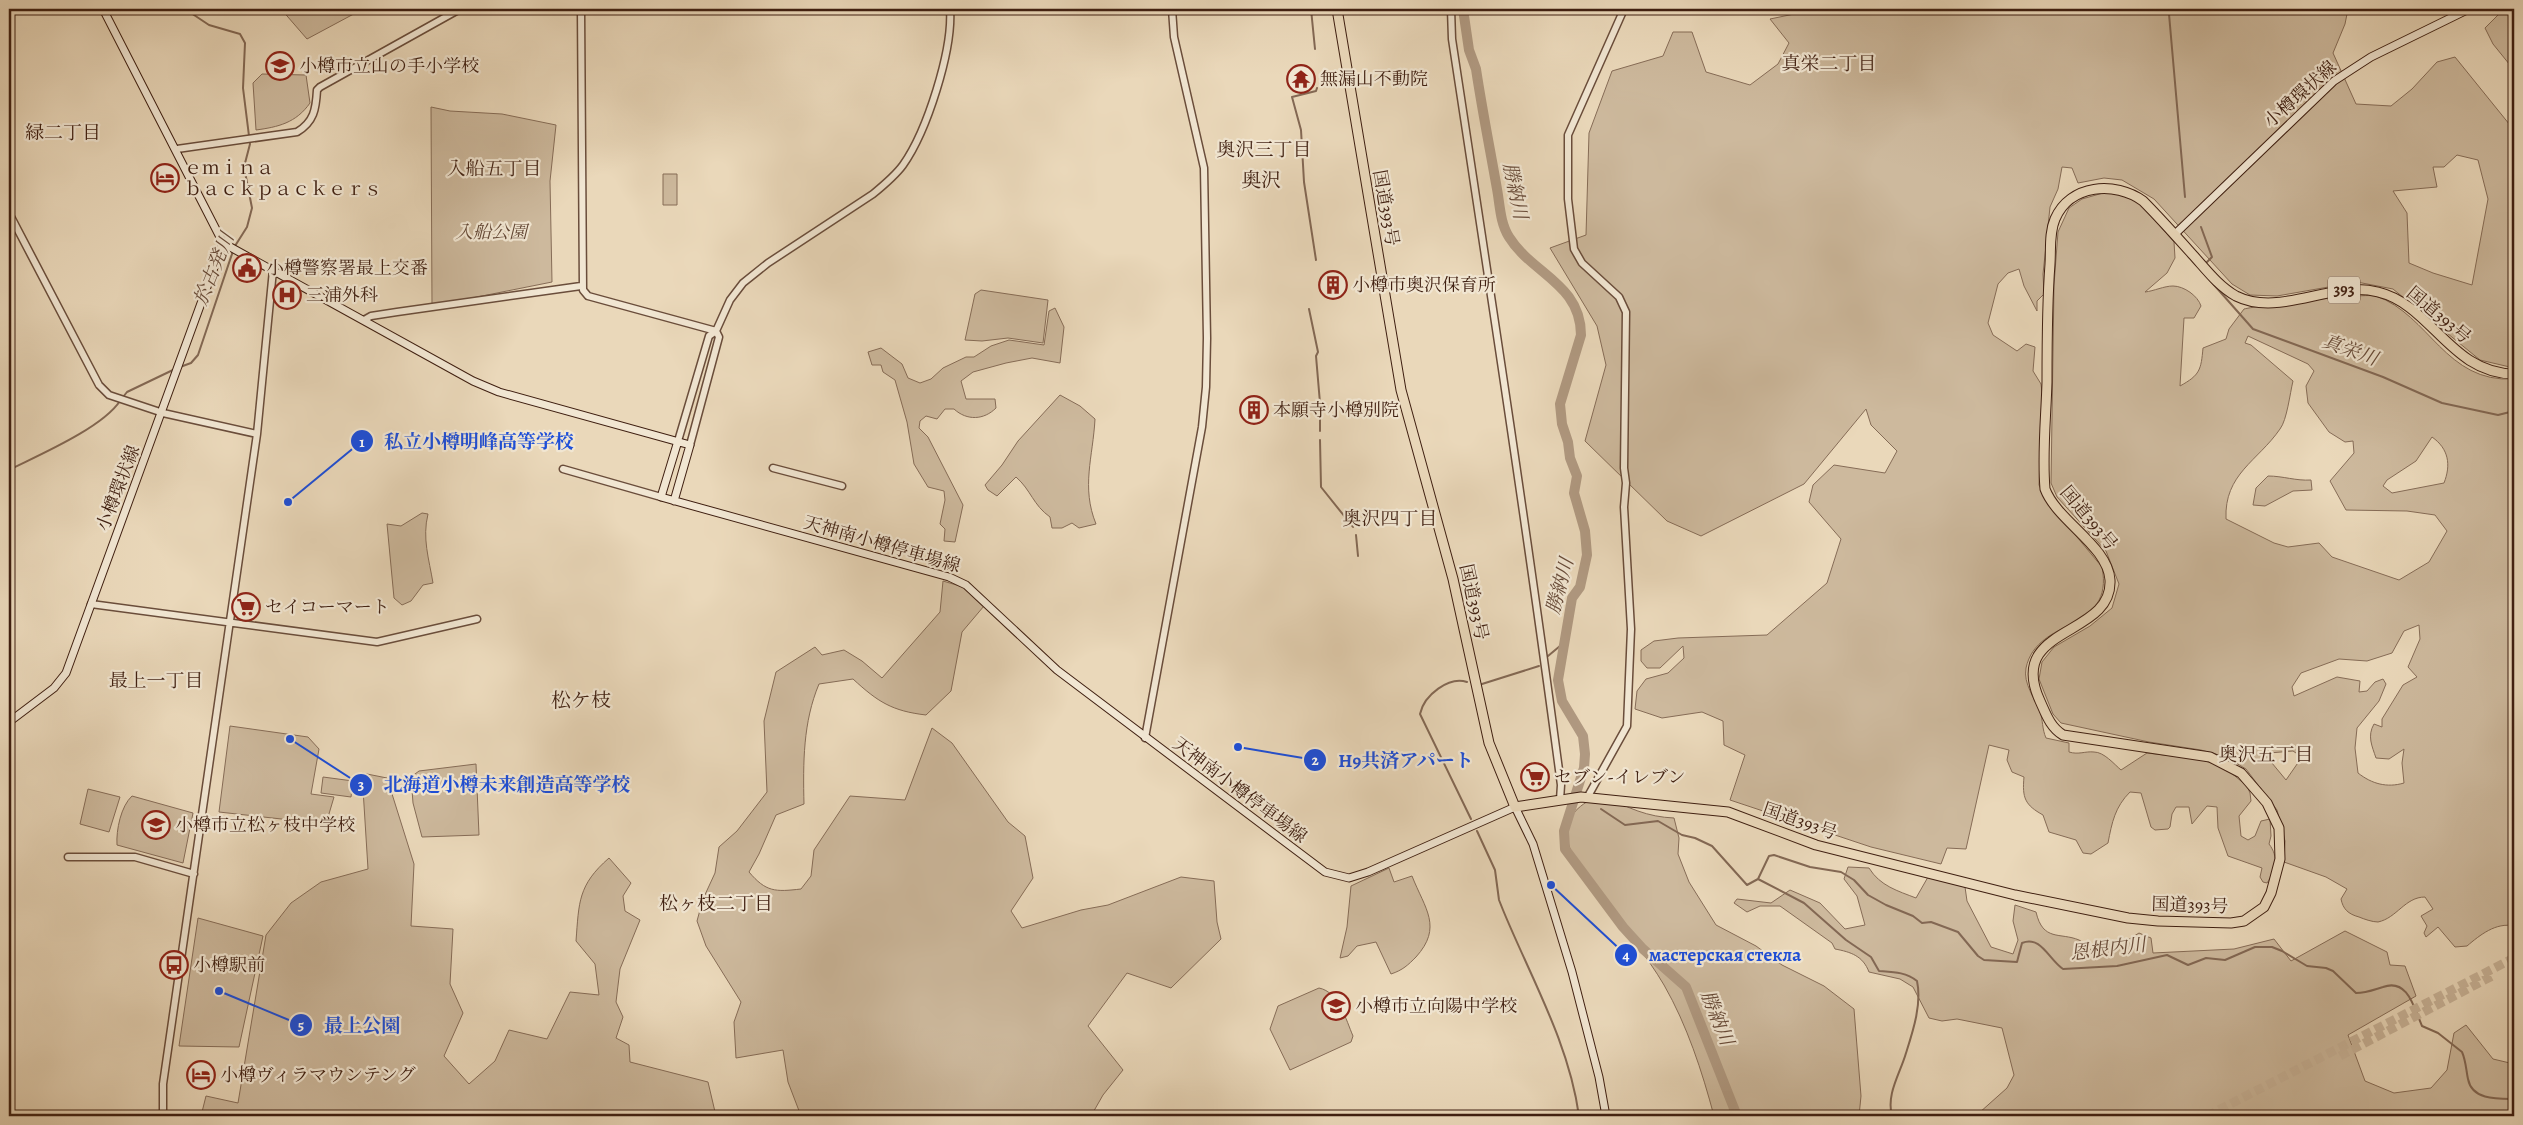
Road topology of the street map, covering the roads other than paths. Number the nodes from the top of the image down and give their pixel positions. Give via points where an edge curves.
1 (103, 9) edge
2 (460, 9) edge
3 (581, 9) edge
4 (950, 9) edge
5 (1172, 9) edge
6 (1337, 9) edge
7 (1451, 9) edge
8 (1624, 9) edge
9 (2469, 9) edge
10 (176, 149) junction
11 (9, 213) edge
12 (2175, 234) junction
13 (226, 245) junction
14 (274, 270) junction
15 (581, 286) junction
16 (364, 320) junction
17 (716, 331) junction
18 (2514, 374) edge
19 (163, 413) junction
20 (257, 434) junction
21 (678, 441) junction
22 (690, 445) junction
23 (772, 468) dead end
24 (563, 469) dead end
25 (842, 486) dead end
26 (662, 497) junction
27 (674, 501) junction
28 (91, 604) junction
29 (477, 619) dead end
30 (229, 624) junction
31 (9, 722) edge
32 (1146, 738) junction
33 (1584, 798) junction
34 (1562, 800) junction
35 (1515, 807) junction
36 (68, 857) dead end
37 (194, 874) junction
38 (163, 1116) edge
39 (1606, 1116) edge

1 - 10 main road
2 - 10 street via 320,87 309,123 297,132
3 - 15 street
4 - 17 street via 943,68 922,127 904,164 873,194 743,283 730,300
5 - 32 street via 1174,37 1204,168 1206,387 1202,428
6 - 35 highway, 国道393号 via 1401,390 1453,579 1488,743
7 - 34 street via 1452,39 1524,512
8 - 33 street via 1568,135 1568,199 1574,249 1582,263 1619,297 1626,312 1624,507 1631,629 1627,726
9 - 12 main road, 小樽環状線 via 2371,57 2334,81
10 - 13 main road
11 - 19 street via 99,385 109,395
12 - 18 highway, 国道393号 / 393 via 2218,282 2245,300 2268,303 2343,290 2378,292 2406,306 2477,366
12 - 33 highway, 国道393号 / 393 via 2137,196 2110,188 2076,196 2062,209 2053,226 2048,295 2045,489 2054,505 2106,564 2110,583 2108,594 2096,611 2044,646 2034,664 2032,679 2051,723 2063,734 2210,757 2233,767 2249,781 2275,815 2281,841 2271,893 2258,913 2244,921 2231,923 2158,922 2128,918 2016,895 1816,846 1728,812
13 - 14 main road
13 - 19 main road, 小樽環状線
14 - 16 main road
14 - 20 street
15 - 16 street via 371,316
15 - 17 street via 588,296
16 - 21 main road via 473,382
17 - 21 street via 708,339
17 - 22 street via 719,337
19 - 20 street
19 - 28 main road, 小樽環状線
20 - 30 street
21 - 22 main road
21 - 26 main road
22 - 27 main road
23 - 25 street
24 - 26 street
26 - 27 main road, 天神南小樽停車場線
27 - 32 main road, 天神南小樽停車場線 via 960,582 977,593 1057,670
28 - 30 street
28 - 31 main road, 小樽環状線 via 66,673 54,688
29 - 30 street via 377,642
30 - 37 street
32 - 35 main road, 天神南小樽停車場線 via 1302,856 1325,872 1343,877 1368,872
33 - 34 highway, 国道393号 / 393
34 - 35 highway, 国道393号 / 393
35 - 39 main road via 1533,844 1572,972
36 - 37 street via 134,857
37 - 38 street via 164,1084

